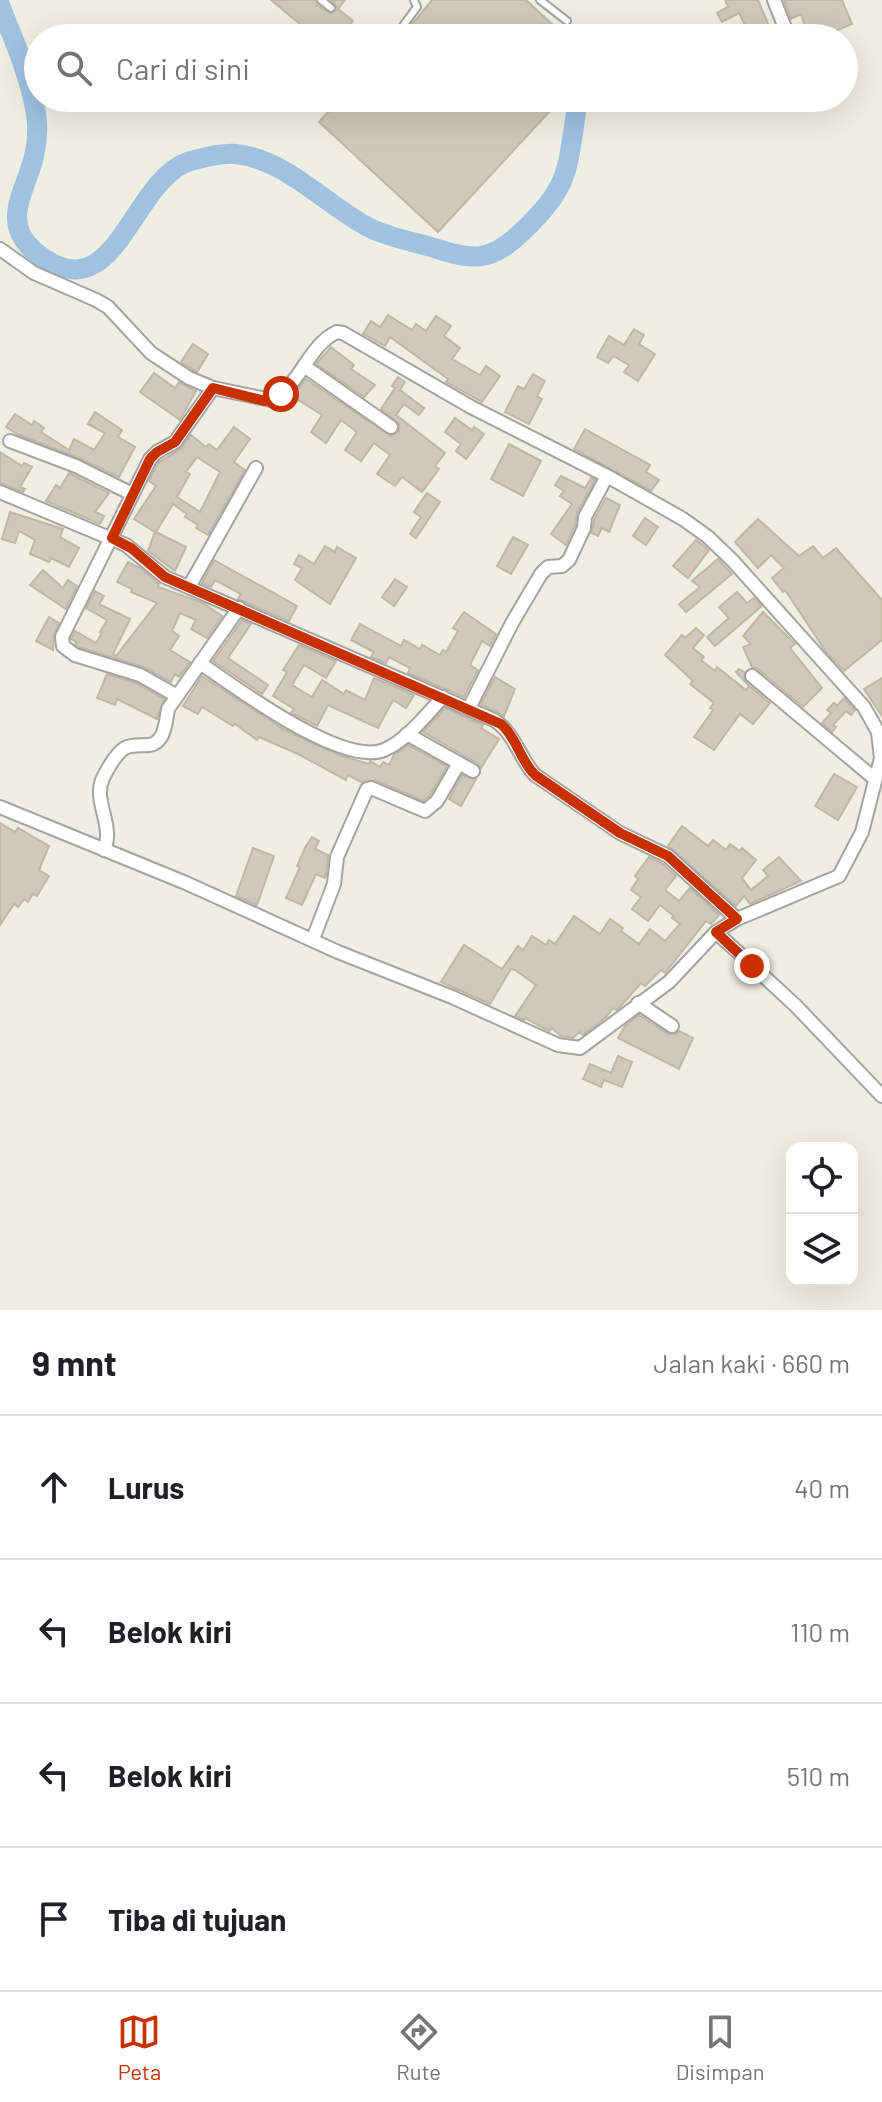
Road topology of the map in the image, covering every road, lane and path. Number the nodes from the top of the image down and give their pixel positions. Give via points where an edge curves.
1 (321, 0) edge
2 (424, 0) edge
3 (540, 0) edge
4 (774, 0) edge
5 (416, 3) edge
6 (331, 8) dead end
7 (567, 21) dead end
8 (403, 24) edge
9 (783, 24) edge
10 (0, 249) edge
11 (304, 366) junction
12 (213, 388) junction
13 (391, 427) dead end
14 (10, 441) dead end
15 (256, 468) dead end
16 (607, 476) junction
17 (0, 492) edge
18 (132, 494) junction
19 (112, 538) junction
20 (189, 587) junction
21 (239, 608) junction
22 (200, 663) junction
23 (752, 676) dead end
24 (177, 696) junction
25 (443, 697) junction
26 (469, 708) junction
27 (407, 734) junction
28 (459, 763) junction
29 (473, 771) dead end
30 (875, 779) junction
31 (0, 807) edge
32 (104, 850) junction
33 (737, 919) junction
34 (716, 932) junction
35 (313, 939) junction
36 (638, 1003) junction
37 (672, 1026) dead end
38 (882, 1096) edge

1 - 6 lane
2 - 5 lane
3 - 7 lane
4 - 9 street
5 - 8 lane
10 - 12 street via 34,273 108,307 151,353
11 - 12 street via 271,400
11 - 13 street
11 - 16 street via 332,334 343,333 471,407
12 - 18 street via 175,442 153,455
14 - 18 street
15 - 20 street
16 - 26 street via 569,560 541,574
16 - 30 street via 708,537 864,707 881,743
17 - 19 street
18 - 19 street
19 - 20 street via 159,573
19 - 24 street via 65,630 63,646 75,655 140,675
20 - 21 street
21 - 22 street
21 - 25 street
22 - 24 street
22 - 27 street via 295,725 347,749 382,751
23 - 30 street
24 - 32 street via 158,740 124,748 103,779 100,790 109,837
25 - 26 street
25 - 27 street
26 - 33 street via 507,729 535,775 620,833 668,856
27 - 28 street
28 - 29 street
28 - 35 street via 437,801 425,811 367,789 337,857 334,884
30 - 33 street via 862,832 839,876
31 - 32 street
32 - 35 street
33 - 34 street
34 - 36 street via 669,982
34 - 38 street
35 - 36 street via 565,1047 585,1046
36 - 37 street

